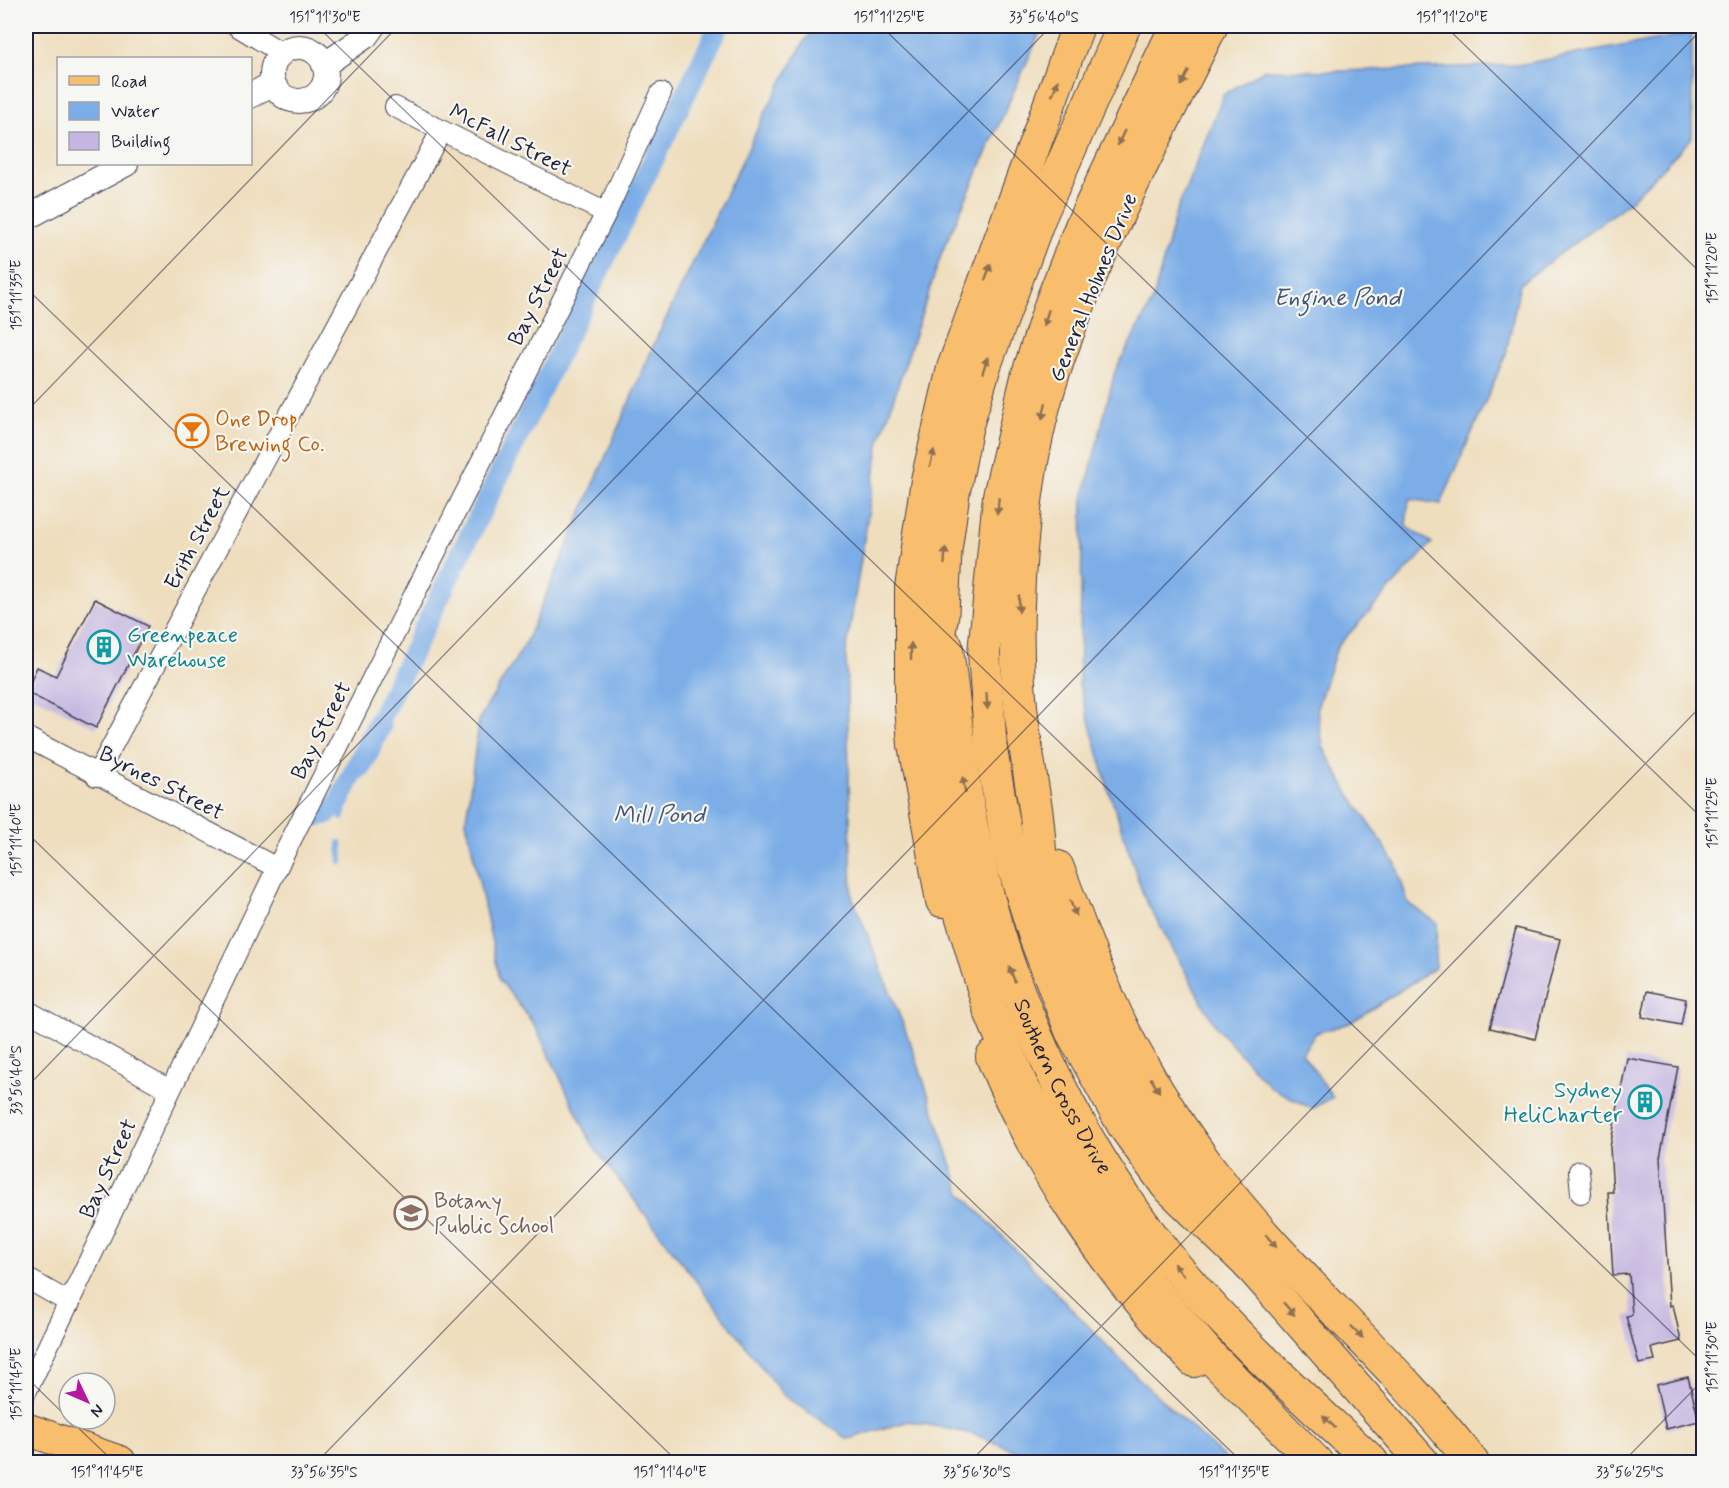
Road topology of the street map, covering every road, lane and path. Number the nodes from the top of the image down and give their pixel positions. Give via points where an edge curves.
1 (237, 26) edge
2 (373, 26) edge
3 (1078, 26) edge
4 (1124, 26) edge
5 (1176, 26) edge
6 (1211, 26) edge
7 (282, 53) junction
8 (324, 65) junction
9 (273, 83) junction
10 (661, 93) dead end
11 (252, 95) edge
12 (395, 107) dead end
13 (441, 131) junction
14 (124, 165) edge
15 (606, 213) junction
16 (26, 218) edge
17 (942, 614) junction
18 (26, 737) edge
19 (96, 776) junction
20 (1036, 814) junction
21 (277, 868) junction
22 (26, 1010) edge
23 (170, 1090) junction
24 (1579, 1171) dead end
25 (1581, 1193) dead end
26 (1250, 1266) junction
27 (26, 1278) edge
28 (70, 1303) junction
29 (26, 1392) edge
30 (26, 1429) edge
31 (120, 1462) edge
32 (1315, 1462) edge
33 (1372, 1462) edge
34 (1423, 1462) edge
35 (1472, 1462) edge

1 - 7 street
2 - 8 street via 366,36
32 -> 3 main road via 1240,1407 1185,1352 1128,1288 1071,1206 1013,1109 980,1028 946,920 928,832 914,745 910,588 927,480 953,368
17 -> 4 highway via 952,493 982,375 1039,218
5 -> 26 main road via 1081,226 1027,377 999,496 984,654 991,750 1009,852 1035,937 1071,1031 1123,1125 1166,1185
6 -> 20 highway, General Holmes Drive via 1082,300 1052,376 1036,446 1018,597 1018,672
7 - 8 street via 289,48 306,48 320,57
7 - 9 street via 273,67
8 - 9 street via 325,81 315,96 308,99 283,96
9 - 11 street
10 - 15 street, Bay Street
12 - 13 street, McFall Street
13 - 15 street, McFall Street
13 - 19 street, Erith Street
14 - 16 street
15 - 21 street, Bay Street
17 - 32 highway via 928,697 945,841 958,903 990,1010 1022,1087 1104,1224 1149,1287 1211,1357
33 -> 17 highway, Southern Cross Drive via 1218,1314 1164,1252 1110,1175 1060,1087 1001,944 972,832
18 - 19 street, Byrnes Street
19 - 21 street, Byrnes Street
20 - 26 highway via 1046,899 1071,976 1101,1046 1140,1113
20 -> 35 highway via 1104,988 1138,1058 1188,1137 1230,1194 1302,1276 1392,1367
21 - 23 street, Bay Street
22 - 23 street
23 - 28 street, Bay Street
24 - 25 street
26 -> 34 main road
27 - 28 street
28 - 29 street, Bay Street
30 - 31 main road

